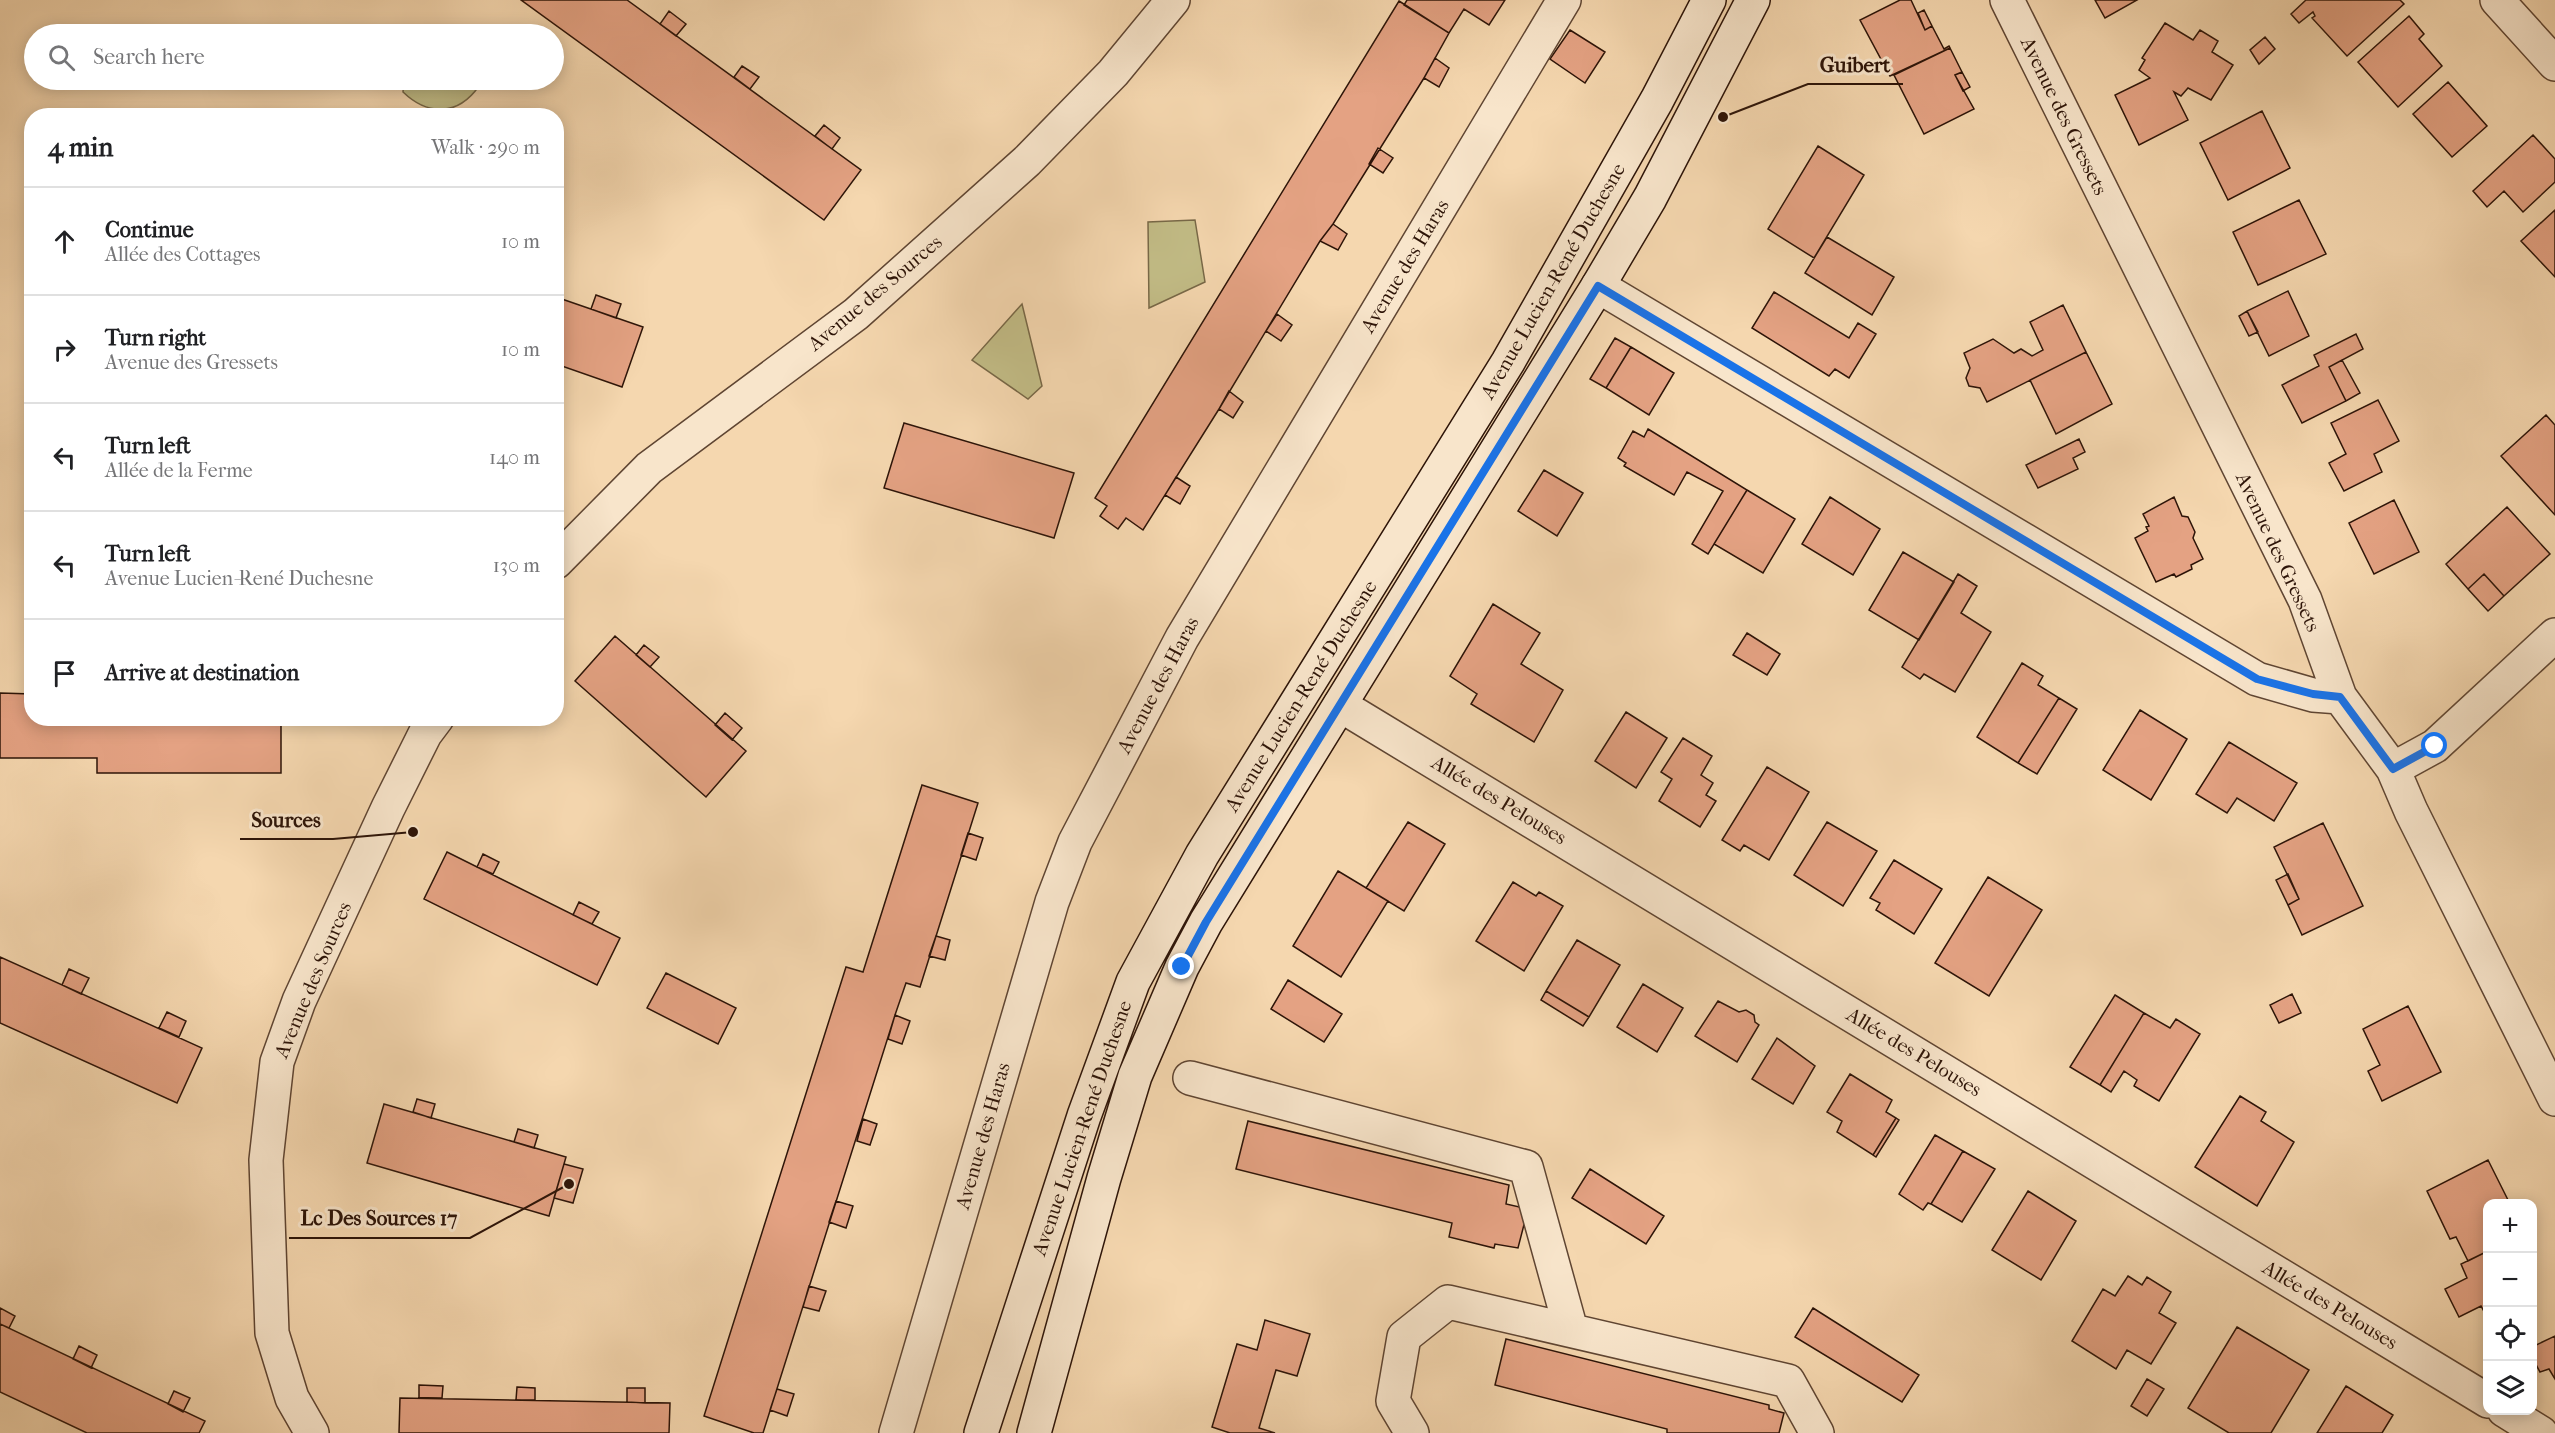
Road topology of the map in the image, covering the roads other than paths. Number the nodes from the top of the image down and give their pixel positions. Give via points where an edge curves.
1 (1173, 0) edge
2 (1563, 0) edge
3 (1709, 0) edge
4 (1754, 0) edge
5 (2007, 0) edge
6 (2497, 0) edge
7 (2555, 64) edge
8 (1598, 286) junction
9 (564, 554) edge
10 (2555, 635) edge
11 (2340, 697) junction
12 (1340, 705) junction
13 (431, 726) edge
14 (2393, 769) junction
15 (1190, 1078) dead end
16 (2555, 1099) edge
17 (1571, 1330) junction
18 (2483, 1399) edge
19 (2512, 1415) edge
20 (312, 1433) edge
21 (896, 1433) edge
22 (981, 1433) edge
23 (1034, 1433) edge
24 (1412, 1433) edge
25 (1817, 1433) edge
26 (2541, 1433) edge

1 - 9 street, Avenue des Sources via 1113,73 1027,161 856,314 649,468
2 - 21 street, Avenue des Haras via 1182,638 1075,842 1052,902
3 - 22 street, Avenue Lucien-René Duchesne via 1657,100 1508,362 1202,855 1133,982 1084,1116
4 - 8 street, Avenue Lucien-René Duchesne via 1650,198
5 - 11 street, Avenue des Gressets via 2305,600
6 - 7 street
8 - 11 street via 2257,679
8 - 12 street, Avenue Lucien-René Duchesne
10 - 14 street via 2435,746
11 - 14 street, Avenue des Gressets
12 - 18 street, Allée des Pelouses
12 - 23 street, Avenue Lucien-René Duchesne via 1206,922 1158,1021 1135,1076 1104,1178
13 - 20 street, Avenue des Sources via 388,808 299,1001 277,1062 266,1160 272,1333 292,1398
14 - 16 street, Avenue des Gressets
15 - 17 street via 1526,1167
17 - 24 street via 1448,1302 1404,1337 1393,1401
17 - 25 street via 1788,1381
19 - 26 street

